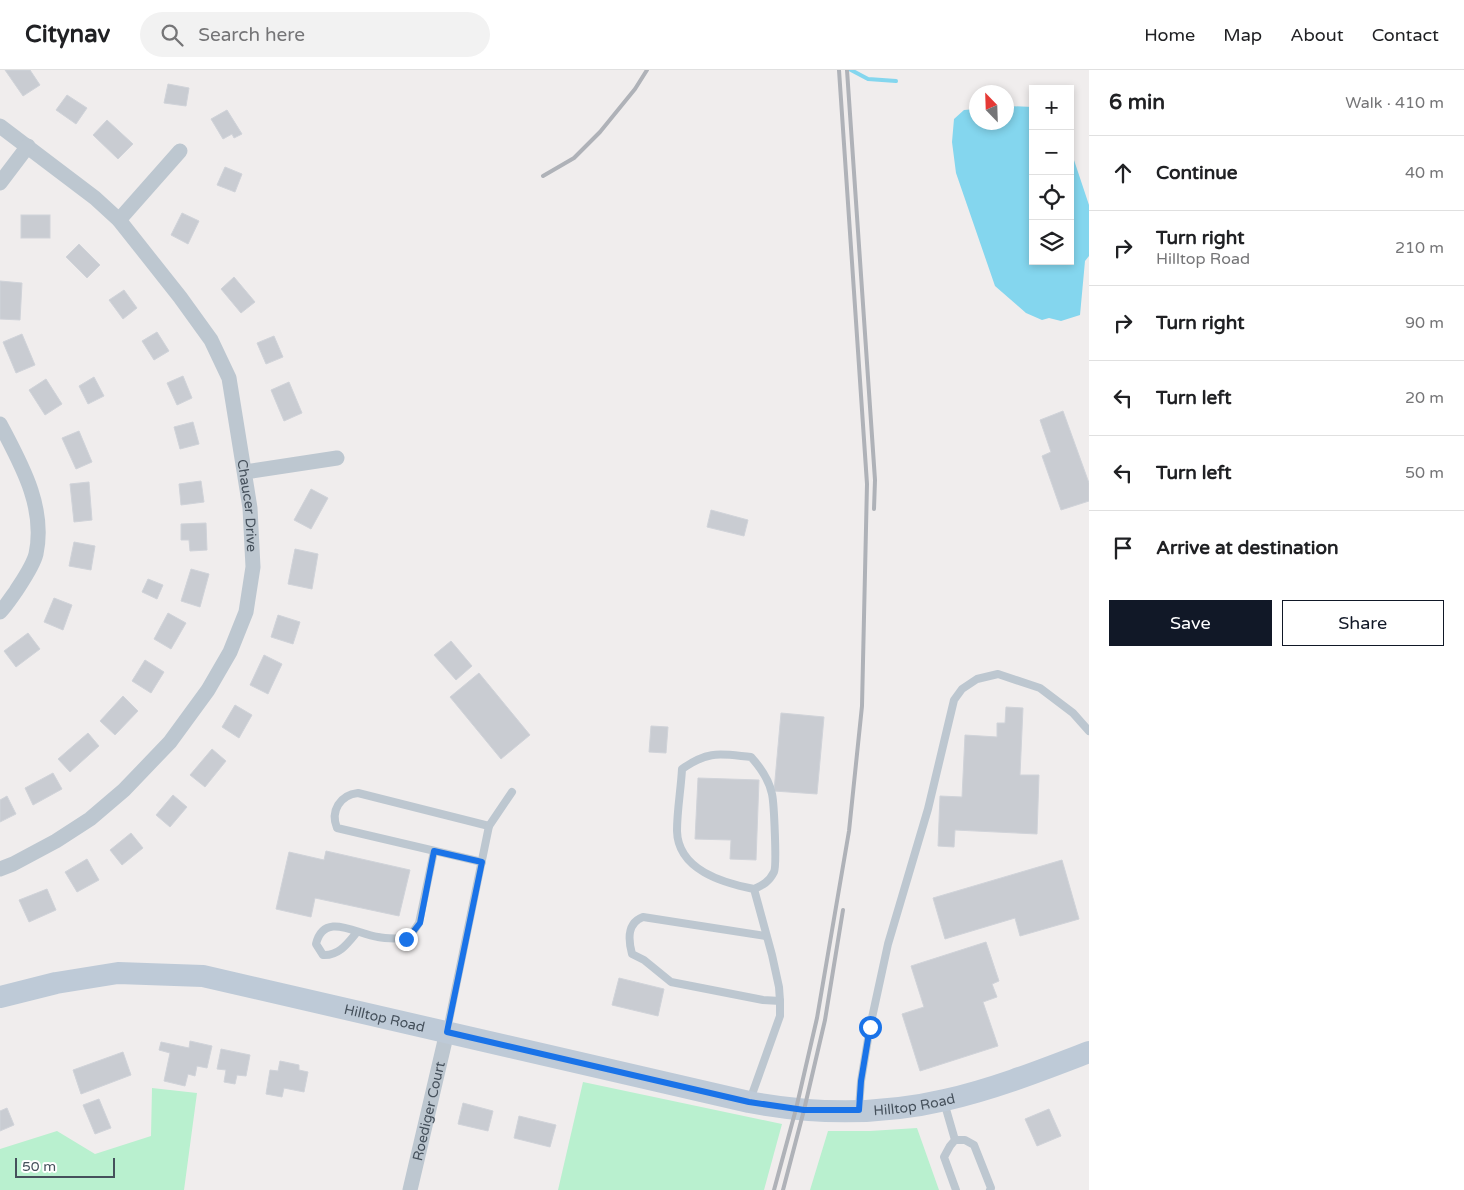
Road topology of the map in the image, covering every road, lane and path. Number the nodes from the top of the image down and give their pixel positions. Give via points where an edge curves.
1 (0, 126) edge
2 (28, 146) junction
3 (180, 151) dead end
4 (0, 183) edge
5 (119, 220) junction
6 (0, 424) edge
7 (337, 458) dead end
8 (245, 472) junction
9 (0, 612) edge
10 (1089, 731) edge
11 (512, 792) dead end
12 (489, 826) junction
13 (434, 851) junction
14 (482, 862) junction
15 (0, 869) edge
16 (754, 889) junction
17 (357, 932) junction
18 (766, 936) junction
19 (0, 997) edge
20 (780, 1001) junction
21 (447, 1032) junction
22 (1089, 1052) edge
23 (943, 1100) junction
24 (749, 1102) junction
25 (859, 1110) junction
26 (955, 1140) junction
27 (410, 1190) edge
28 (956, 1190) edge
29 (990, 1190) edge

1 - 2 street, Chaucer Drive
2 - 4 street
2 - 5 street, Chaucer Drive
3 - 5 street
5 - 8 street, Chaucer Drive via 210,340 229,378
6 - 9 street via 32,490 38,525 36,555
7 - 8 street
8 - 15 street, Chaucer Drive via 254,567 246,612 230,652 208,690 170,742 124,790 90,819 56,841
10 - 25 lane via 1073,713 1040,688 998,674 977,680 954,700 928,809 888,944 870,1027
11 - 12 lane
12 - 13 lane via 358,793 349,794 337,804 333,819 337,828
12 - 14 lane
13 - 14 lane
13 - 17 lane via 420,923 413,932 406,939
14 - 21 lane
16 - 16 lane via 728,884 702,872 680,845 677,832 682,769 697,759 714,753 751,757 767,781 772,796 775,870 768,882
16 - 18 lane
17 - 17 lane via 332,926 318,935 316,944 323,955 331,956
18 - 20 lane
18 - 20 lane via 644,917 630,927 630,946 632,954 671,982
19 - 21 main road, Hilltop Road via 56,983 118,973 203,976
20 - 24 lane via 780,1016
21 - 24 main road, Hilltop Road
21 - 27 street, Roediger Court
22 - 23 main road, Hilltop Road
23 - 25 main road, Hilltop Road
23 - 26 lane
24 - 25 main road, Hilltop Road via 804,1110
26 - 28 lane via 944,1157
26 - 29 lane via 965,1140 974,1145

